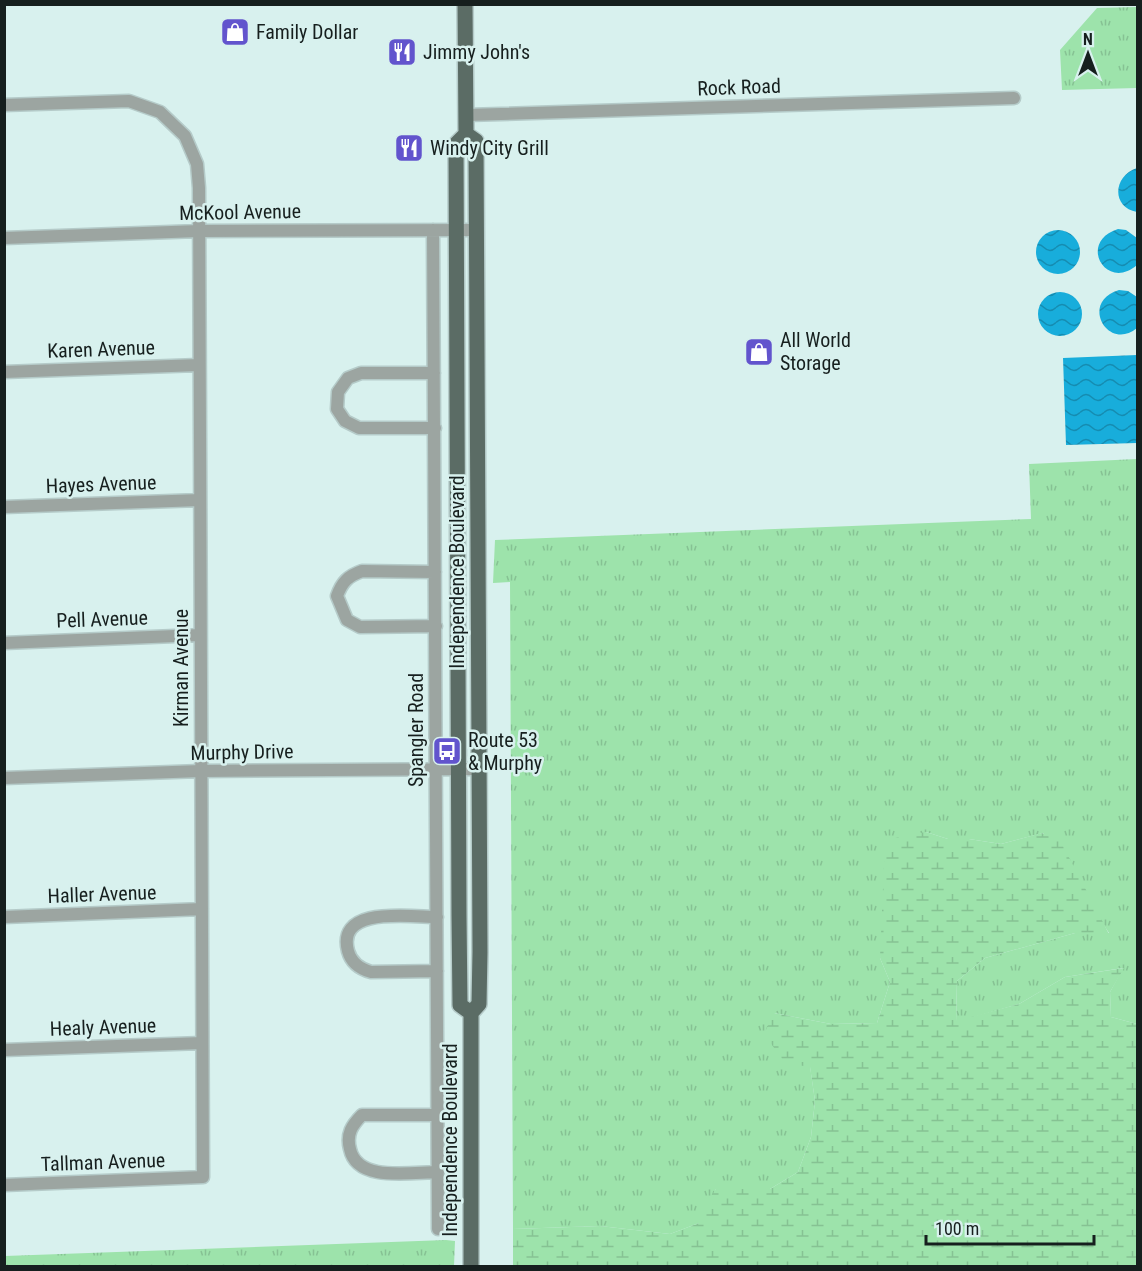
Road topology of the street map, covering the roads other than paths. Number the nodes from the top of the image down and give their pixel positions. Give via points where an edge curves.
1 (465, 4) edge
2 (1014, 98) dead end
3 (4, 105) edge
4 (466, 115) junction
5 (466, 134) junction
6 (434, 230) junction
7 (456, 230) junction
8 (477, 230) junction
9 (199, 231) junction
10 (4, 238) edge
11 (199, 365) junction
12 (4, 372) edge
13 (434, 373) junction
14 (435, 428) junction
15 (200, 500) junction
16 (4, 507) edge
17 (435, 572) junction
18 (436, 626) junction
19 (200, 635) junction
20 (4, 643) edge
21 (459, 769) junction
22 (479, 769) junction
23 (436, 770) junction
24 (201, 771) junction
25 (4, 778) edge
26 (202, 909) junction
27 (4, 917) edge
28 (437, 917) junction
29 (437, 971) junction
30 (471, 1013) junction
31 (202, 1043) junction
32 (4, 1050) edge
33 (438, 1115) junction
34 (438, 1172) junction
35 (203, 1177) joint
36 (4, 1185) edge
37 (438, 1229) dead end
38 (471, 1266) edge

1 - 4 main road, Independence Boulevard
2 - 4 street, Rock Road
3 - 9 street, Kirman Avenue via 129,101 160,112 184,136 197,165
4 - 5 main road, Independence Boulevard
5 - 7 main road, Independence Boulevard via 456,144
5 - 8 main road, Independence Boulevard via 476,141
6 - 7 street, McKool Avenue
6 - 9 street, McKool Avenue
6 - 13 street, Spangler Road
7 - 8 street, McKool Avenue
7 - 21 main road, Independence Boulevard
8 - 22 main road, Independence Boulevard
9 - 10 street, McKool Avenue
9 - 11 street, Kirman Avenue
11 - 12 street, Karen Avenue
11 - 15 street, Kirman Avenue
13 - 14 street, Spangler Road
13 - 14 street via 361,373 348,378 338,392 337,409 345,422 358,428
14 - 17 street, Spangler Road
15 - 16 street, Hayes Avenue
15 - 19 street, Kirman Avenue
17 - 18 street, Spangler Road
17 - 18 street via 362,571 342,584 337,596 347,620 360,627
18 - 23 street, Spangler Road
19 - 20 street, Pell Avenue
19 - 24 street, Kirman Avenue
21 - 22 street, Murphy Drive
21 - 23 street, Murphy Drive
21 - 30 main road, Independence Boulevard via 460,1005
22 - 30 main road, Independence Boulevard via 480,1004
23 - 24 street, Murphy Drive
23 - 28 street, Spangler Road
24 - 25 street, Murphy Drive
24 - 26 street, Kirman Avenue
26 - 27 street, Haller Avenue
26 - 31 street, Kirman Avenue
28 - 29 street, Spangler Road
28 - 29 street via 366,918 354,925 347,943 350,956 364,970
29 - 33 street, Spangler Road
30 - 38 main road, Independence Boulevard
31 - 32 street, Healy Avenue
31 - 35 street, Kirman Avenue
33 - 34 street, Spangler Road
33 - 34 street via 362,1115 353,1124 348,1139 358,1165 371,1171
34 - 37 street, Spangler Road
35 - 36 street, Tallman Avenue

